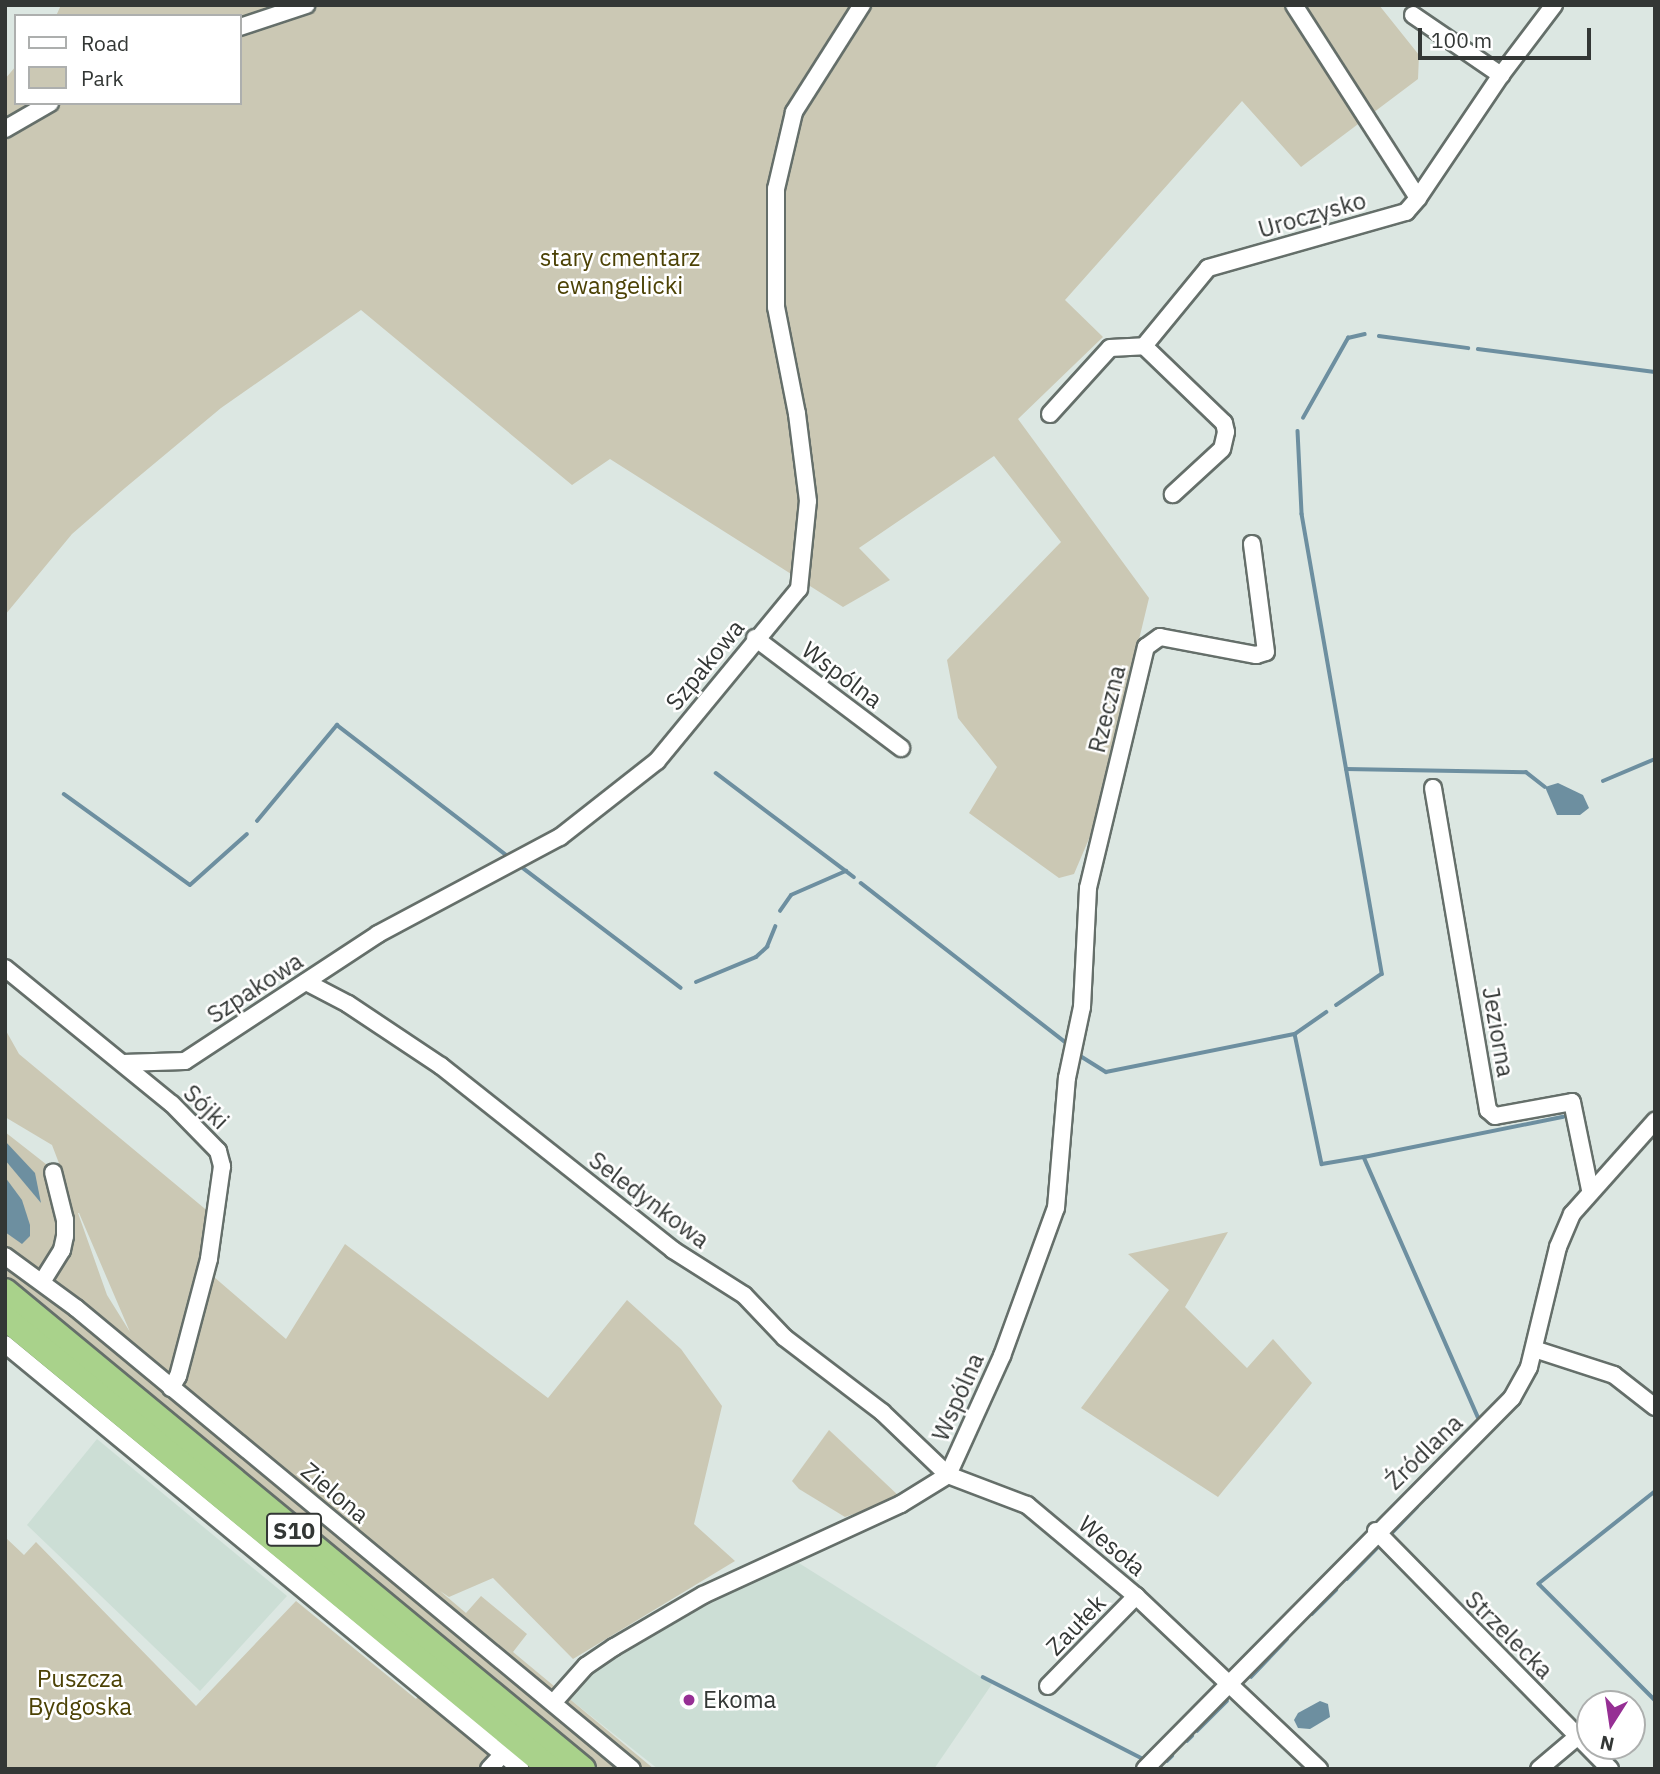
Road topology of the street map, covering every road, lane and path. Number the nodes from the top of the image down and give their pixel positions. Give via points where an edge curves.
1 (306, 5) edge
2 (862, 5) edge
3 (1294, 5) edge
4 (1554, 5) edge
5 (1413, 15) dead end
6 (242, 26) edge
7 (1501, 75) junction
8 (47, 105) edge
9 (5, 129) edge
10 (1418, 198) junction
11 (1144, 346) junction
12 (1050, 414) dead end
13 (1173, 494) dead end
14 (1252, 544) dead end
15 (755, 638) junction
16 (901, 748) dead end
17 (1433, 788) dead end
18 (1088, 888) joint
19 (5, 968) edge
20 (306, 982) junction
21 (123, 1063) junction
22 (1655, 1121) edge
23 (52, 1172) dead end
24 (1590, 1190) junction
25 (5, 1256) edge
26 (42, 1282) junction
27 (5, 1291) edge
28 (5, 1318) edge
29 (5, 1344) edge
30 (1534, 1349) junction
31 (171, 1388) junction
32 (1655, 1407) edge
33 (948, 1475) junction
34 (1376, 1531) junction
35 (1136, 1596) junction
36 (1229, 1682) junction
37 (1048, 1686) dead end
38 (553, 1703) junction
39 (1576, 1734) edge
40 (1576, 1738) edge
41 (504, 1753) junction
42 (489, 1769) edge
43 (521, 1769) edge
44 (551, 1769) edge
45 (583, 1769) edge
46 (632, 1769) edge
47 (1145, 1769) edge
48 (1319, 1769) edge
49 (1539, 1769) edge

1 - 6 street
2 - 15 street, Szpakowa via 794,113 776,189 776,307 808,501 799,589
3 - 10 street
4 - 7 street
5 - 7 street
7 - 10 street
8 - 9 street
10 - 11 street, Uroczysko via 1406,212 1208,268
11 - 12 street via 1110,348
11 - 13 street via 1224,423 1226,432 1222,449
14 - 18 street, Rzeczna via 1266,652 1256,655 1160,637 1146,647
15 - 16 street, Wspólna
15 - 20 street, Szpakowa via 657,761 606,804 559,837 379,934
17 - 24 street, Jeziorna via 1489,1110 1494,1116 1572,1102
18 - 33 street, Wspólna via 1083,1007 1068,1078 1056,1208 1002,1356
19 - 21 street, Sójki
20 - 21 street, Szpakowa via 185,1061
20 - 33 street, Seledynkowa via 348,1004 441,1066 673,1251 744,1295 785,1338 883,1412
21 - 31 street, Sójki via 204,1134 218,1151 222,1166 209,1259 178,1377
22 - 24 street, Źródlana
23 - 26 street via 65,1236
24 - 30 street, Źródlana via 1560,1240
25 - 26 street, Zielona
26 - 31 street, Zielona
27 - 45 highway, S10
28 - 44 highway, S10
29 - 41 street via 372,1650
30 - 32 street via 1614,1375
30 - 34 street, Źródlana via 1512,1398
31 - 38 street, Zielona
33 - 35 street, Wesoła via 1027,1505
33 - 38 street, Wspólna via 891,1509 704,1595 586,1666
34 - 36 street, Źródlana
34 - 39 street, Strzelecka
35 - 36 street, Wesoła
35 - 37 street, Zaułek
36 - 47 street, Źródlana
36 - 48 street, Wesoła
38 - 46 street, Zielona
40 - 49 street
41 - 42 street
41 - 43 street

